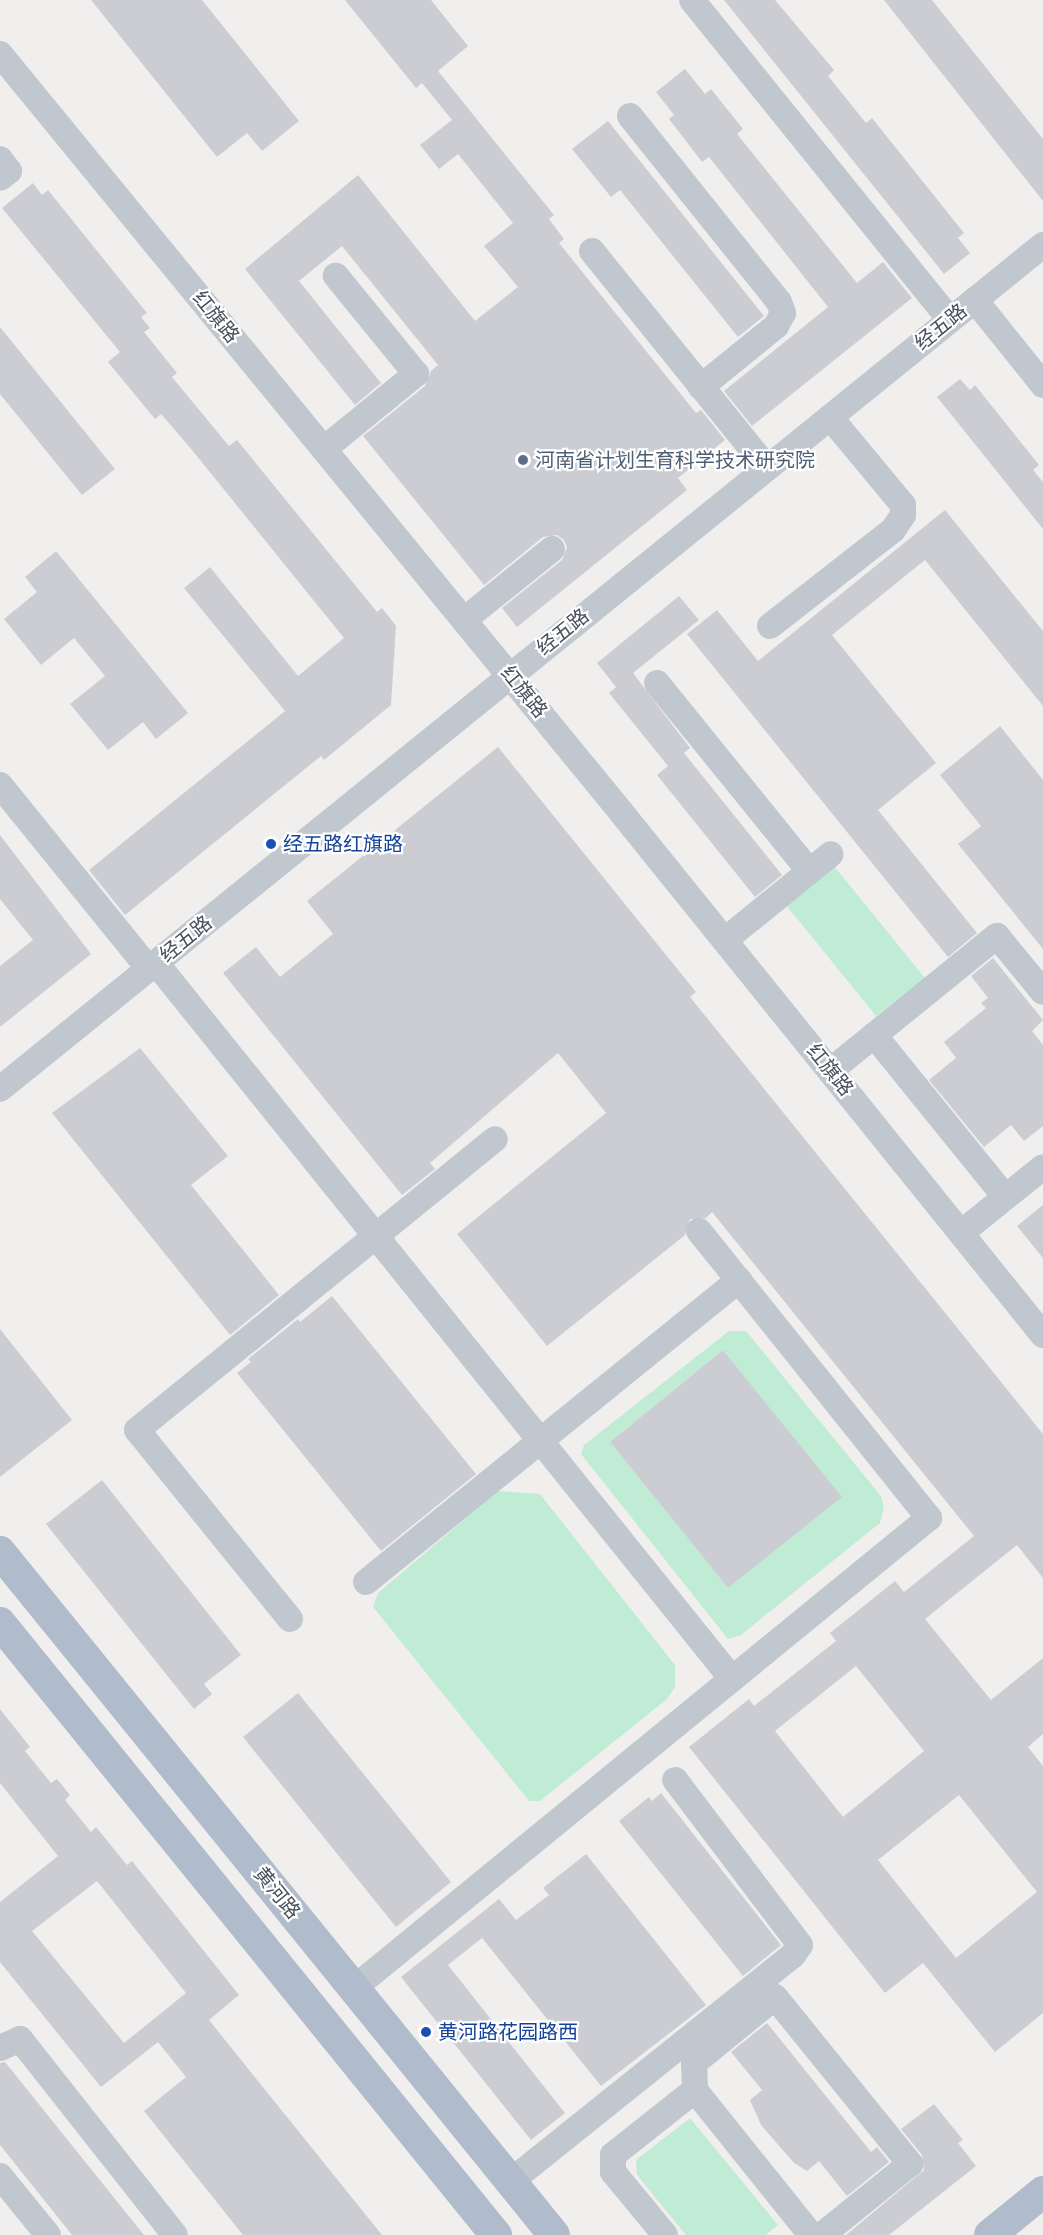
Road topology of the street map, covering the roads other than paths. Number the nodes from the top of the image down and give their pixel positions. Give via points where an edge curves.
1 (692, 0) edge
2 (0, 54) edge
3 (630, 116) dead end
4 (0, 159) edge
5 (0, 178) edge
6 (1043, 245) edge
7 (592, 251) dead end
8 (336, 276) dead end
9 (975, 300) junction
10 (950, 320) junction
11 (1043, 385) edge
12 (701, 387) junction
13 (830, 417) junction
14 (324, 449) junction
15 (767, 468) junction
16 (552, 549) dead end
17 (464, 620) junction
18 (770, 626) dead end
19 (510, 675) junction
20 (657, 683) dead end
21 (0, 785) edge
22 (831, 854) dead end
23 (809, 872) junction
24 (724, 940) junction
25 (152, 966) junction
26 (1043, 992) edge
27 (874, 1035) junction
28 (830, 1071) junction
29 (0, 1089) edge
30 (495, 1139) dead end
31 (1043, 1167) edge
32 (1005, 1197) junction
33 (699, 1231) dead end
34 (961, 1233) junction
35 (375, 1236) junction
36 (739, 1280) junction
37 (1043, 1335) edge
38 (540, 1441) junction
39 (0, 1552) edge
40 (366, 1582) dead end
41 (290, 1619) dead end
42 (0, 1623) edge
43 (732, 1679) junction
44 (675, 1780) dead end
45 (354, 1988) junction
46 (0, 2048) edge
47 (695, 2090) junction
48 (0, 2176) edge
49 (511, 2181) junction
50 (1043, 2192) edge
51 (48, 2235) edge
52 (175, 2235) edge
53 (496, 2235) edge
54 (554, 2235) edge
55 (665, 2235) edge
56 (812, 2235) edge
57 (822, 2235) edge
58 (990, 2235) edge

1 - 10 street
2 - 14 street, 红旗路
3 - 12 street via 779,302 783,313 776,326
4 - 5 street via 9,171
6 - 9 street, 经五路
7 - 12 street
8 - 14 street via 416,374
9 - 10 street, 经五路
9 - 11 street
10 - 13 street, 经五路
12 - 15 street
13 - 15 street, 经五路
13 - 18 street via 903,505 903,515 893,530
14 - 17 street, 红旗路
15 - 19 street, 经五路
16 - 17 street
17 - 19 street, 红旗路
19 - 24 street, 红旗路
19 - 25 street, 经五路
20 - 23 street
21 - 25 street
22 - 23 street
23 - 24 street
24 - 28 street, 红旗路
25 - 29 street, 经五路
25 - 35 street
26 - 27 street via 997,936
27 - 28 street
27 - 32 street
28 - 34 street, 红旗路
30 - 35 street
31 - 32 street
32 - 34 street
33 - 36 street
34 - 37 street, 红旗路
35 - 38 street
35 - 41 street via 136,1430
36 - 38 street
36 - 43 street via 929,1518
38 - 40 street
38 - 43 street
39 - 45 main road, 黄河路
42 - 53 main road
43 - 45 street
44 - 49 street via 800,1945 793,1955
45 - 49 main road, 黄河路
46 - 52 street via 20,2039
47 - 55 street via 613,2155 613,2172
47 - 56 street
47 - 57 street via 694,2063 776,1997 910,2164
48 - 51 street
49 - 54 main road, 黄河路
50 - 58 main road

